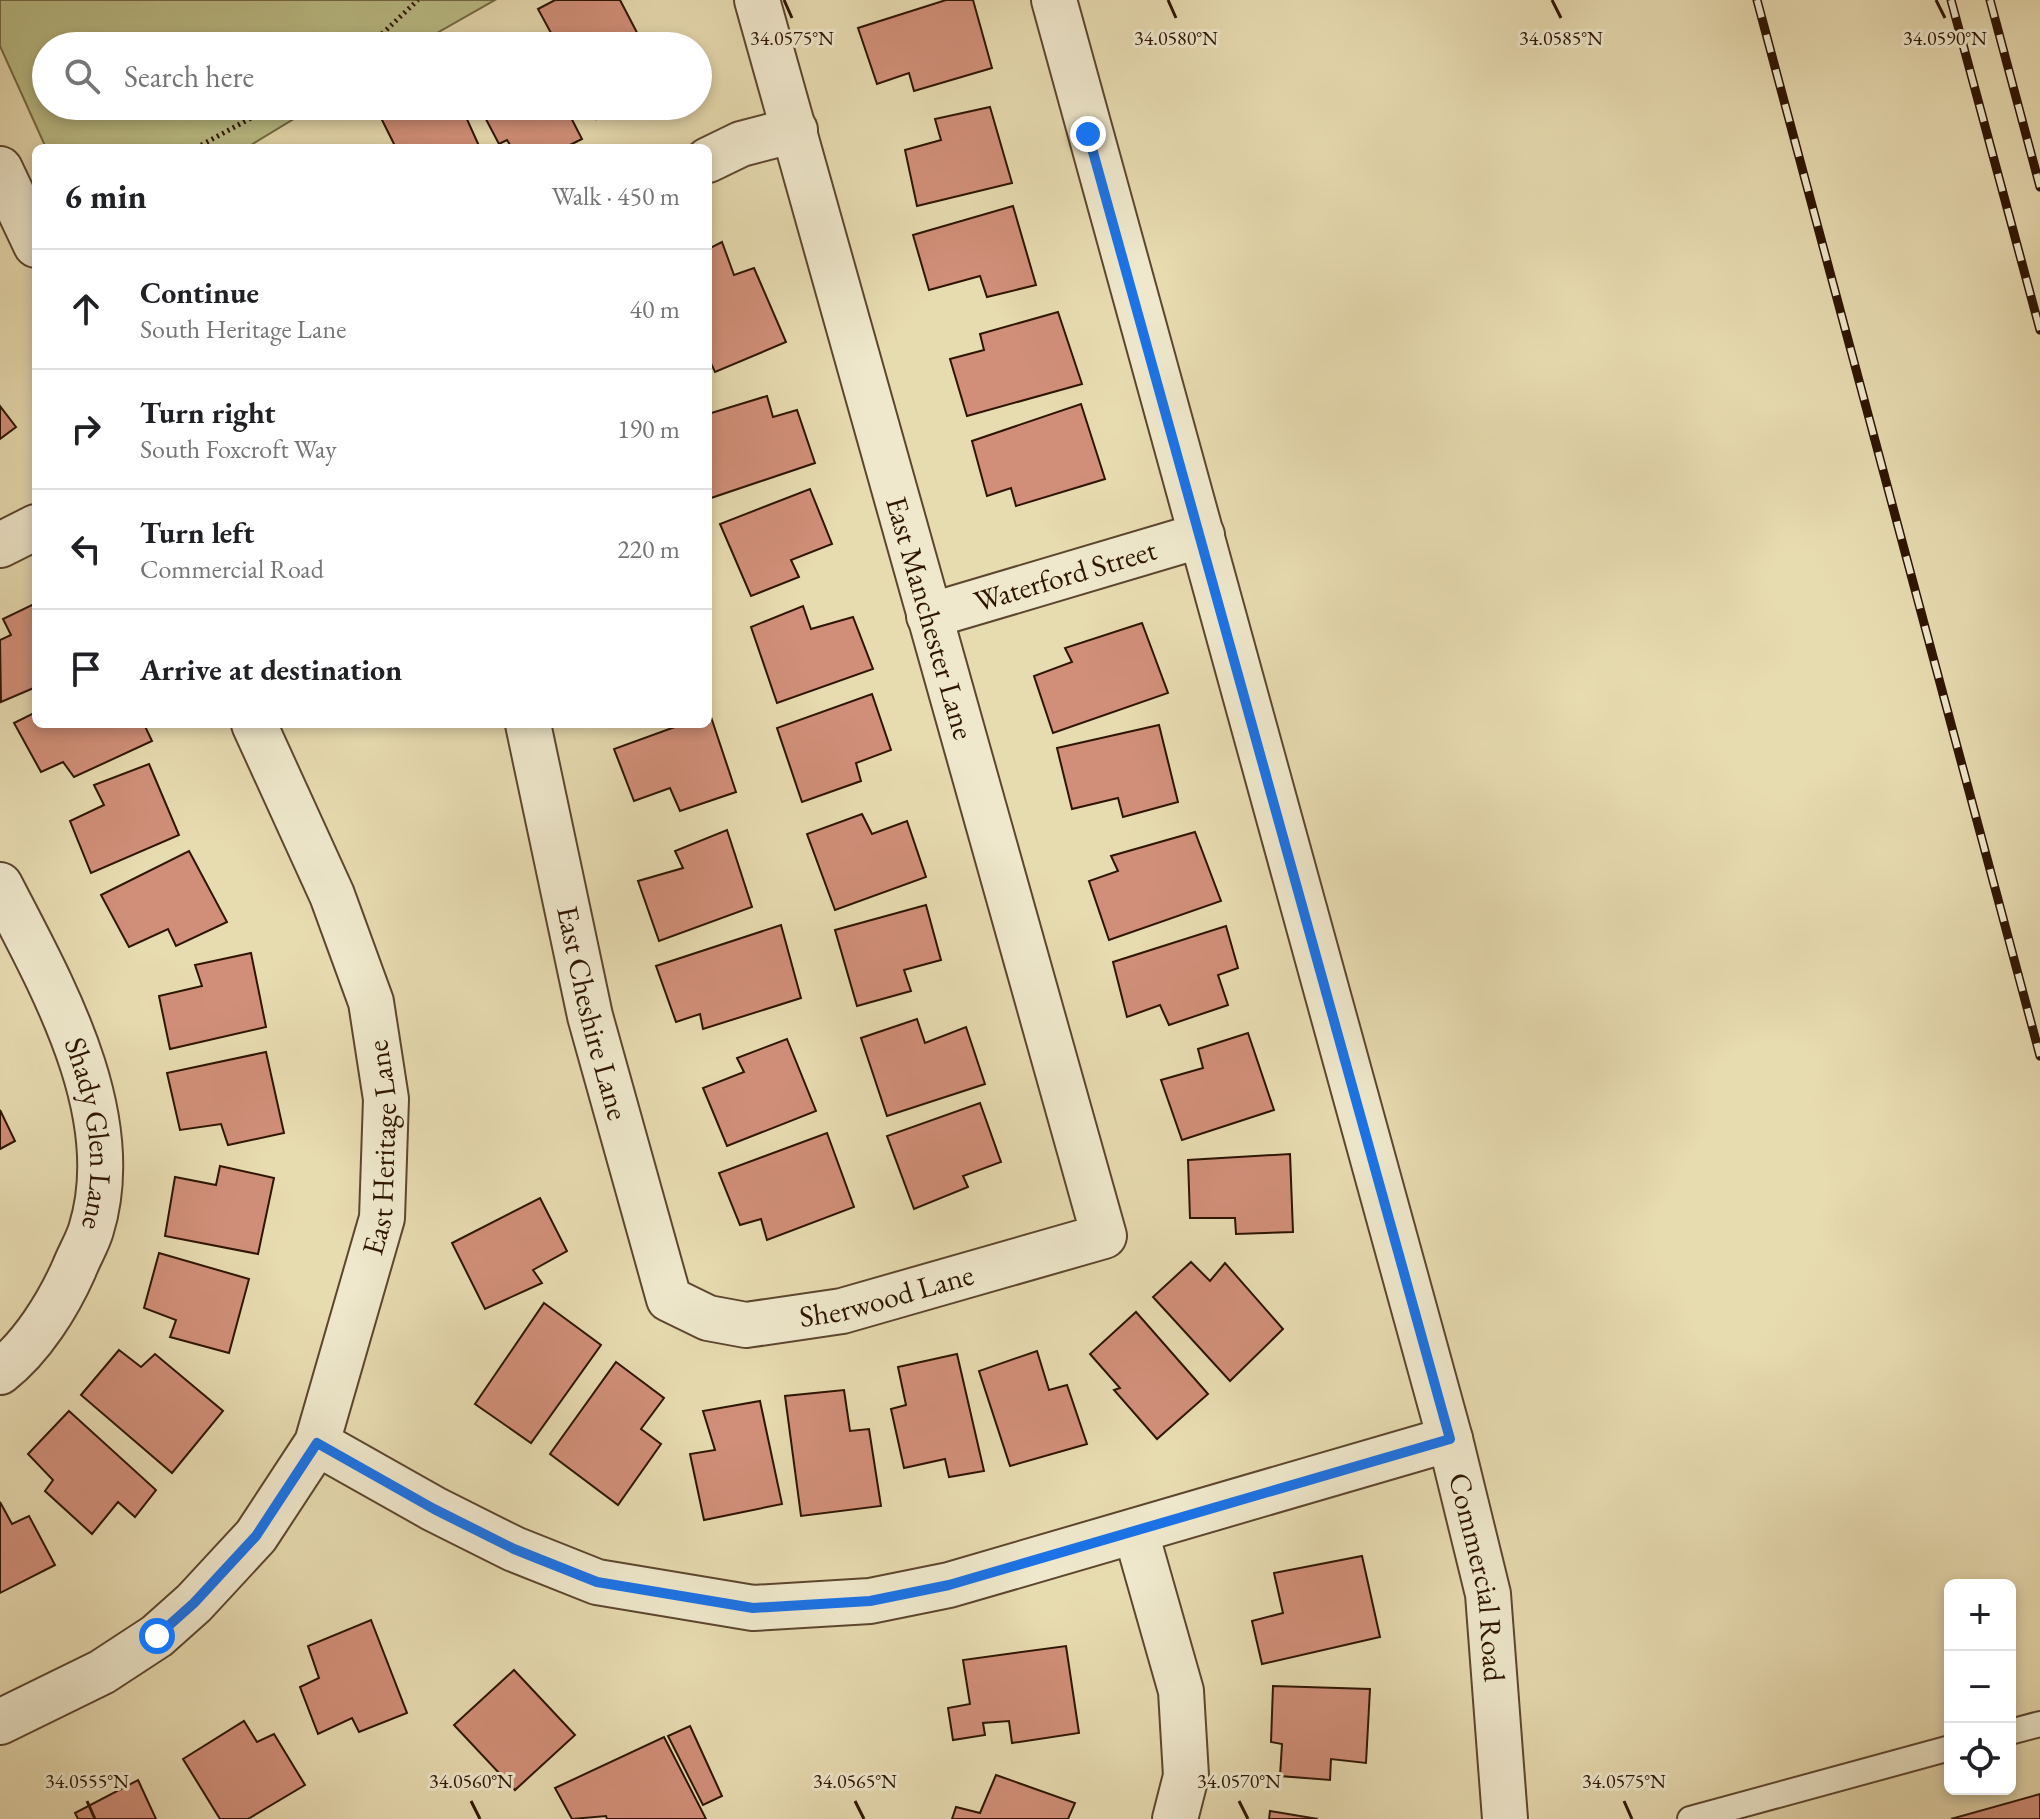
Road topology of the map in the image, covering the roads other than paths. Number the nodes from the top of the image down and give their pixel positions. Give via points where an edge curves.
1 (757, 0) edge
2 (1054, 0) edge
3 (795, 130) junction
4 (712, 158) edge
5 (0, 169) edge
6 (32, 237) edge
7 (32, 529) edge
8 (1202, 535) junction
9 (0, 545) edge
10 (929, 616) junction
11 (256, 728) edge
12 (529, 728) edge
13 (0, 885) edge
14 (1104, 1236) joint
15 (669, 1299) joint
16 (0, 1372) edge
17 (1450, 1439) junction
18 (317, 1443) junction
19 (1136, 1533) junction
20 (0, 1722) edge
21 (2040, 1724) edge
22 (2016, 1730) edge
23 (1944, 1750) edge
24 (1175, 1819) edge
25 (1505, 1819) edge
26 (1690, 1819) edge

1 - 3 street, East Manchester Lane
2 - 8 street, Commercial Road
3 - 4 street via 741,144
3 - 10 street, East Manchester Lane
5 - 6 street
7 - 9 street
8 - 10 street, Waterford Street
8 - 17 street, Commercial Road
10 - 14 street, East Manchester Lane
11 - 18 street, East Heritage Lane via 332,895 371,1002 386,1099 382,1218
12 - 15 street, East Cheshire Lane via 590,1016
13 - 16 street, Shady Glen Lane via 63,1007 91,1096 100,1164 91,1228 60,1301
14 - 15 street, Sherwood Lane via 842,1311 746,1325 708,1318
17 - 19 street
17 - 25 street, Commercial Road via 1488,1594
18 - 19 street via 514,1549 597,1582 753,1608 870,1601 949,1585
18 - 20 street, East Heritage Lane via 256,1536 175,1620 102,1672
19 - 24 street via 1181,1691 1186,1776
21 - 22 lane
23 - 26 lane

